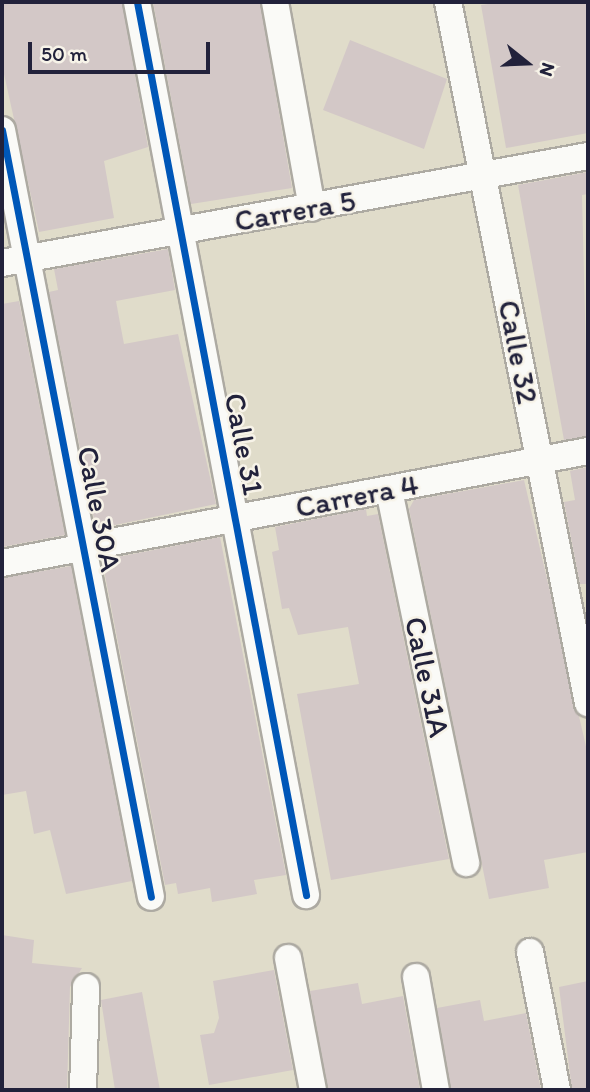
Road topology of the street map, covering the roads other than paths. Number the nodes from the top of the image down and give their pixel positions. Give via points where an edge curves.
1 (137, 2) edge
2 (275, 2) edge
3 (448, 2) edge
4 (2, 130) edge
5 (588, 156) edge
6 (483, 177) junction
7 (312, 208) junction
8 (180, 231) junction
9 (14, 261) edge
10 (588, 452) edge
11 (540, 462) junction
12 (389, 490) junction
13 (235, 519) junction
14 (83, 547) junction
15 (2, 563) edge
16 (588, 703) edge
17 (466, 863) dead end
18 (306, 895) dead end
19 (151, 897) dead end
20 (530, 952) dead end
21 (288, 958) dead end
22 (416, 976) dead end
23 (86, 987) dead end
24 (83, 1090) edge
25 (313, 1090) edge
26 (436, 1090) edge
27 (556, 1090) edge

1 - 8 street, Calle 31
2 - 7 street
3 - 6 street, Calle 32
4 - 9 street, Calle 30A
5 - 6 street, Carrera 5
6 - 7 street, Carrera 5
6 - 11 street, Calle 32
7 - 8 street, Carrera 5
8 - 9 street, Carrera 5
8 - 13 street, Calle 31
9 - 14 street, Calle 30A
10 - 11 street, Carrera 4
11 - 12 street, Carrera 4
11 - 16 street, Calle 32
12 - 13 street, Carrera 4
12 - 17 street, Calle 31A
13 - 14 street, Carrera 4
13 - 18 street, Calle 31
14 - 15 street, Carrera 4
14 - 19 street, Calle 30A
20 - 27 street
21 - 25 street
22 - 26 street
23 - 24 street

